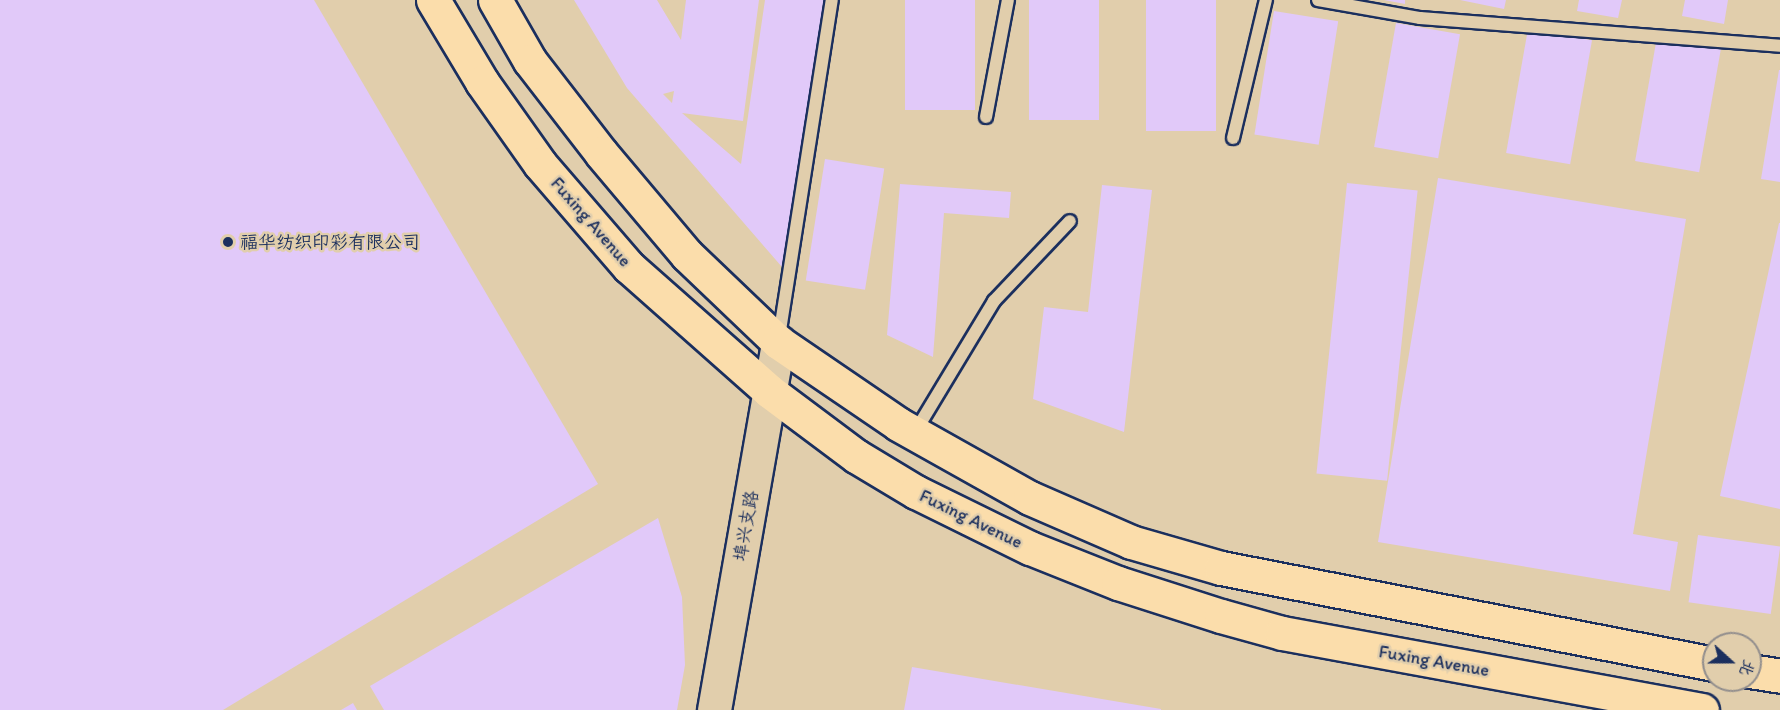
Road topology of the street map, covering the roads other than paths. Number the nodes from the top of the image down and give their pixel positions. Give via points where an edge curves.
1 (433, 0) edge
2 (495, 0) edge
3 (832, 0) edge
4 (1008, 0) edge
5 (1266, 0) edge
6 (1318, 0) edge
7 (1780, 46) edge
8 (986, 117) dead end
9 (1233, 138) dead end
10 (1070, 221) dead end
11 (778, 342) junction
12 (769, 391) junction
13 (915, 433) junction
14 (1702, 662) edge
15 (1762, 673) edge
16 (1780, 676) edge
17 (714, 710) edge
18 (1702, 710) edge

1 - 12 main road, Fuxing Avenue via 482,82 582,216 668,305
2 - 11 main road via 530,61 601,153 687,255
3 - 11 lane
4 - 8 lane
5 - 9 lane
6 - 7 lane via 1419,18
10 - 13 lane via 994,302
11 - 12 street, 埠兴支路
11 - 13 main road
12 - 17 street, 埠兴支路
12 - 18 main road, Fuxing Avenue via 856,456 979,525 1165,600 1282,633
13 - 14 main road via 1030,498 1131,543 1221,568
15 - 16 main road

